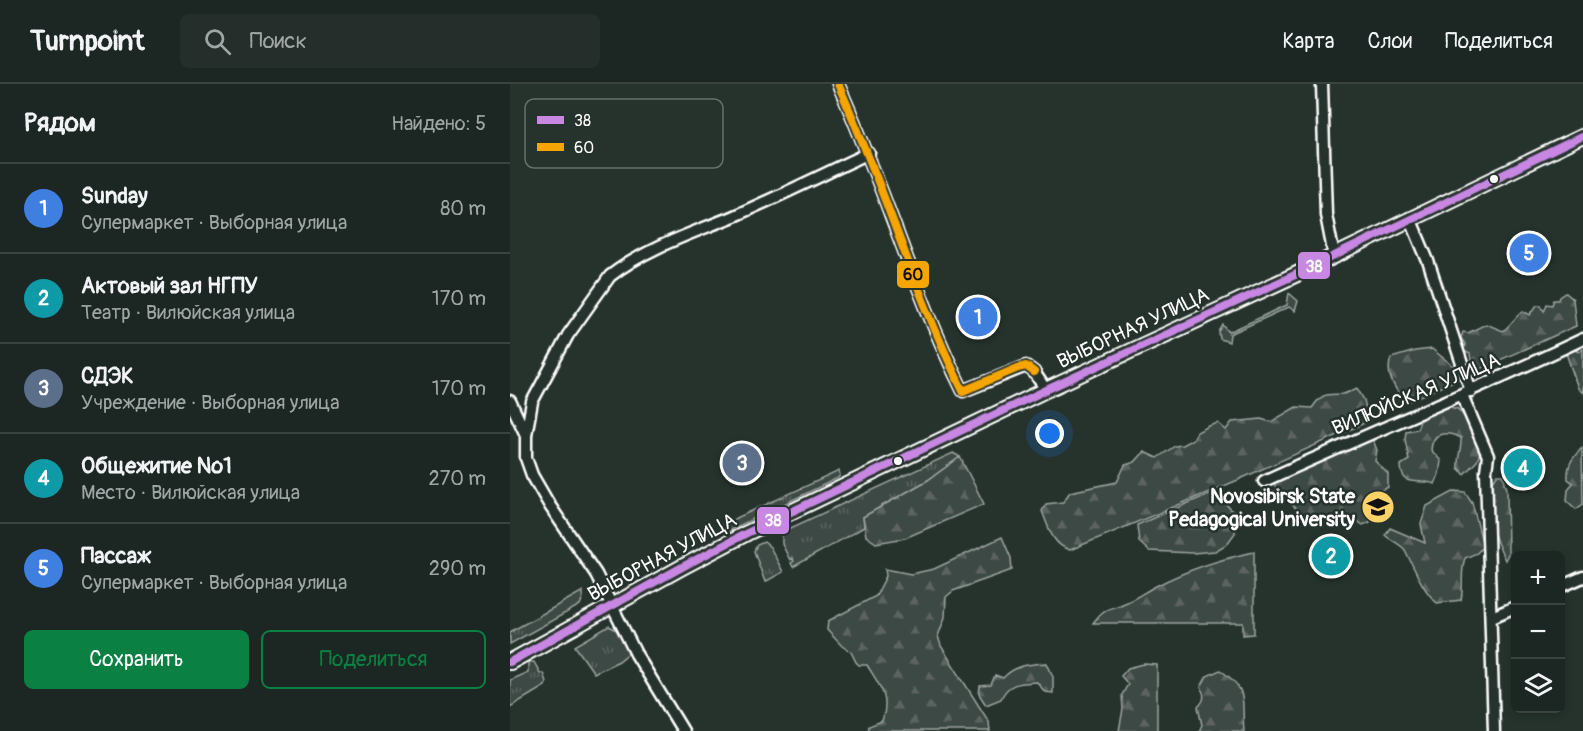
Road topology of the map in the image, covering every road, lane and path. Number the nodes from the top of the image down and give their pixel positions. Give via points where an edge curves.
1 (838, 84) edge
2 (1322, 84) edge
3 (1583, 136) edge
4 (869, 153) junction
5 (1410, 218) junction
6 (1334, 256) junction
7 (1583, 339) edge
8 (1046, 390) junction
9 (1467, 393) junction
10 (510, 402) edge
11 (526, 435) junction
12 (1264, 481) dead end
13 (1583, 577) edge
14 (1565, 585) edge
15 (612, 605) junction
16 (1511, 609) edge
17 (1492, 617) junction
18 (510, 662) edge
19 (683, 731) edge
20 (1494, 731) edge

1 - 4 street
2 - 6 street via 1326,215
3 - 5 main road, ВЫБОРНАЯ УЛИЦА
4 - 8 street via 897,235 963,391 1026,366
4 - 11 street via 658,248 610,276 568,335 540,385 532,402
5 - 6 main road, ВЫБОРНАЯ УЛИЦА
5 - 9 street via 1428,261
6 - 8 main road, ВЫБОРНАЯ УЛИЦА
7 - 9 street, ВИЛЮЙСКАЯ УЛИЦА
8 - 15 main road, ВЫБОРНАЯ УЛИЦА via 747,533
9 - 12 street, ВИЛЮЙСКАЯ УЛИЦА
9 - 17 street via 1488,456
10 - 11 street
11 - 15 street via 526,458 532,475
13 - 14 street
15 - 18 main road, ВЫБОРНАЯ УЛИЦА
15 - 19 street via 636,654
16 - 17 street
17 - 20 street

